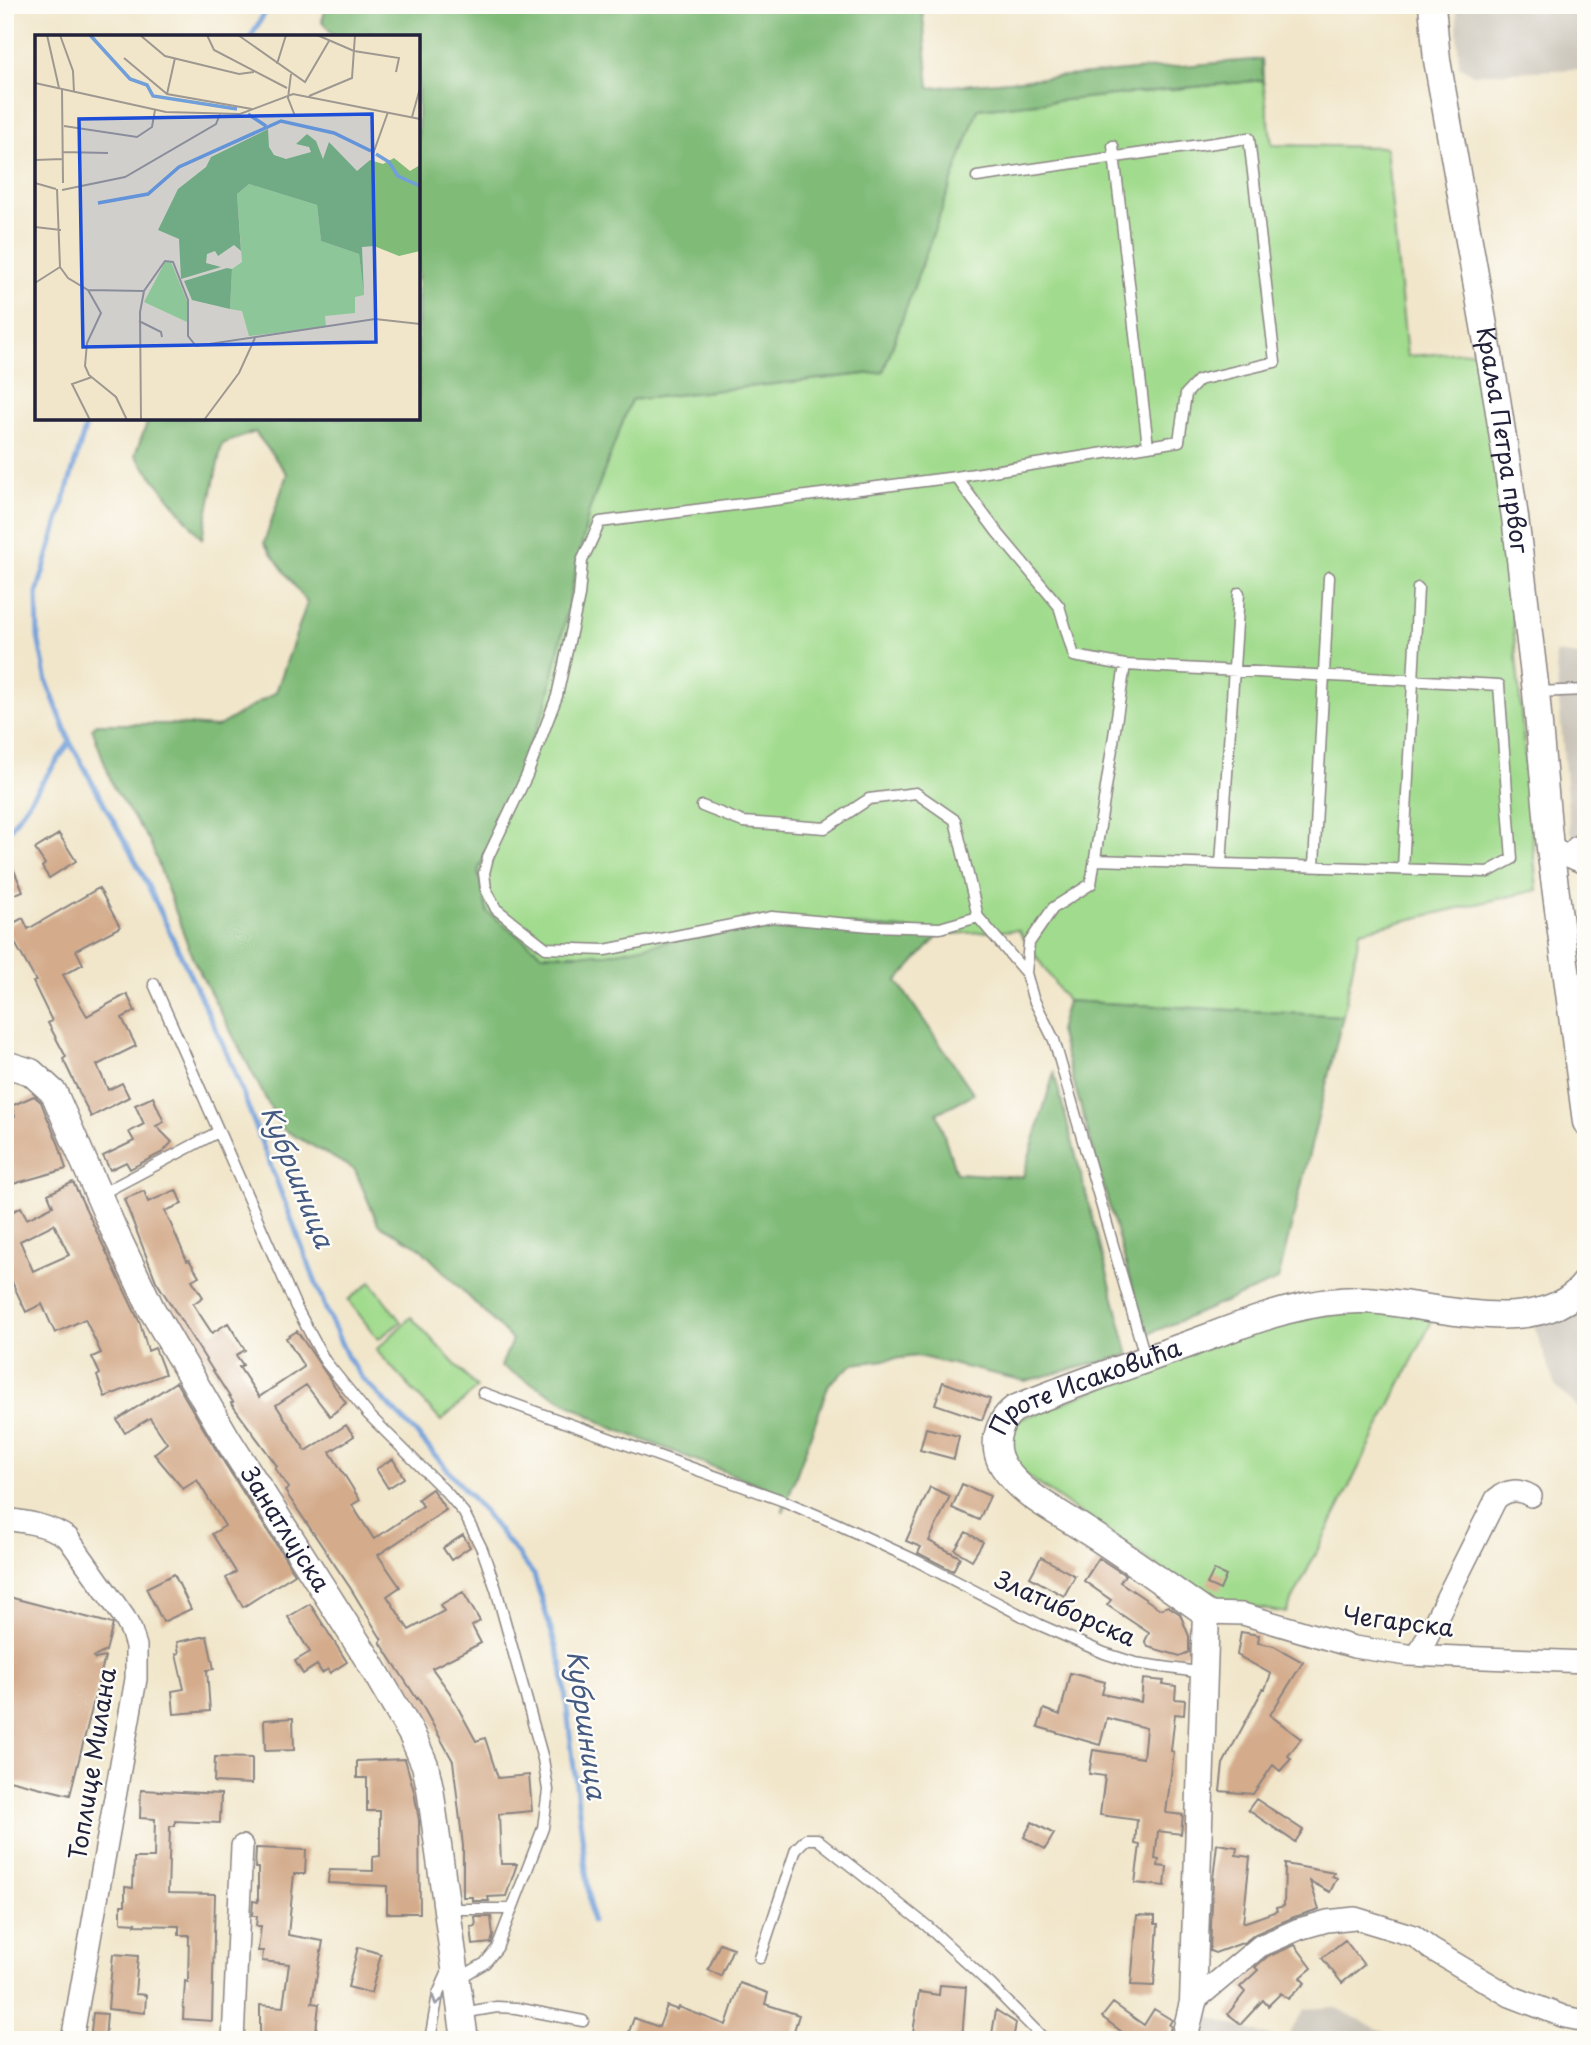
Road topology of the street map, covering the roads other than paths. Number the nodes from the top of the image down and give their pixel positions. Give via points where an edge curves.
1 (1432, 5) edge
2 (1114, 152) junction
3 (977, 177) dead end
4 (1148, 446) junction
5 (956, 477) junction
6 (1329, 577) dead end
7 (1418, 588) dead end
8 (1239, 593) dead end
9 (1125, 665) junction
10 (1235, 670) junction
11 (1325, 674) junction
12 (1412, 679) junction
13 (1586, 690) edge
14 (1536, 692) junction
15 (702, 806) dead end
16 (1586, 835) edge
17 (1095, 860) junction
18 (1556, 860) junction
19 (1221, 864) junction
20 (1586, 864) edge
21 (1314, 866) junction
22 (1403, 869) junction
23 (978, 917) junction
24 (1027, 973) junction
25 (154, 984) dead end
26 (5, 1064) edge
27 (1586, 1122) edge
28 (218, 1132) junction
29 (99, 1195) junction
30 (1586, 1282) edge
31 (1146, 1360) junction
32 (483, 1394) dead end
33 (1531, 1496) dead end
34 (5, 1519) edge
35 (1206, 1613) junction
36 (1418, 1655) junction
37 (1586, 1662) edge
38 (1204, 1673) junction
39 (242, 1846) dead end
40 (447, 1909) junction
41 (512, 1909) junction
42 (760, 1958) dead end
43 (454, 1971) junction
44 (1193, 2002) junction
45 (461, 2013) junction
46 (583, 2021) dead end
47 (1586, 2021) edge
48 (72, 2040) edge
49 (233, 2040) edge
50 (430, 2040) edge
51 (465, 2040) edge
52 (1045, 2040) edge
53 (1184, 2040) edge

1 - 14 street, Краља Петра првог via 1439,73 1507,458
2 - 3 lane
2 - 4 lane
2 - 4 lane via 1249,138 1272,336 1275,362 1199,380 1186,394 1179,441
4 - 5 lane
5 - 9 lane via 1059,606 1073,656
5 - 23 lane via 600,523 582,561 557,696 484,873 485,889 496,909 546,948 605,950 772,917 940,928
6 - 11 lane
7 - 12 lane
8 - 10 lane
9 - 10 lane
9 - 17 lane
10 - 11 lane
10 - 19 lane
11 - 12 lane
11 - 21 lane
12 - 22 lane
12 - 22 lane via 1499,685 1512,859 1488,872
13 - 14 lane
14 - 18 street, Краља Петра првог
15 - 23 lane via 743,822 825,828 869,799 916,793 956,820
16 - 18 lane
17 - 19 lane
17 - 24 lane via 1091,884 1053,908 1029,943
18 - 20 street
18 - 27 street
19 - 21 lane
21 - 22 lane
23 - 24 lane
24 - 31 lane via 1033,998 1054,1040
25 - 28 lane
26 - 29 street, Занатлијска via 31,1072 54,1093
28 - 29 lane
28 - 41 lane via 325,1361 368,1414 464,1513 482,1549 544,1759 548,1790 543,1828
29 - 40 street, Занатлијска via 159,1322 412,1735 430,1788
30 - 31 street, Проте Исаковића via 1557,1306 1530,1313 1485,1315 1365,1300 1332,1301 1279,1312
31 - 35 street, Проте Исаковића via 1007,1413 997,1431 996,1446 1002,1465 1022,1489
32 - 38 lane, Златиборска via 783,1501 1104,1653 1135,1663
33 - 36 street via 1521,1490 1506,1491 1496,1499
34 - 48 street, Топлице Милана via 40,1524 68,1538 124,1617 136,1646 136,1679
35 - 36 street, Чегарска via 1243,1614 1354,1647
35 - 38 street
36 - 37 street, Чегарска
38 - 44 street
39 - 49 street
40 - 41 lane
40 - 43 street, Занатлијска
41 - 43 lane via 492,1956 485,1963
42 - 52 lane via 796,1849 806,1839 817,1839 927,1926
43 - 45 street, Занатлијска
43 -> 50 lane via 438,1994
44 - 47 street via 1260,1946 1309,1926 1354,1918 1415,1936 1510,1996
44 - 53 street
45 - 46 lane via 516,2008
45 - 51 street, Занатлијска

